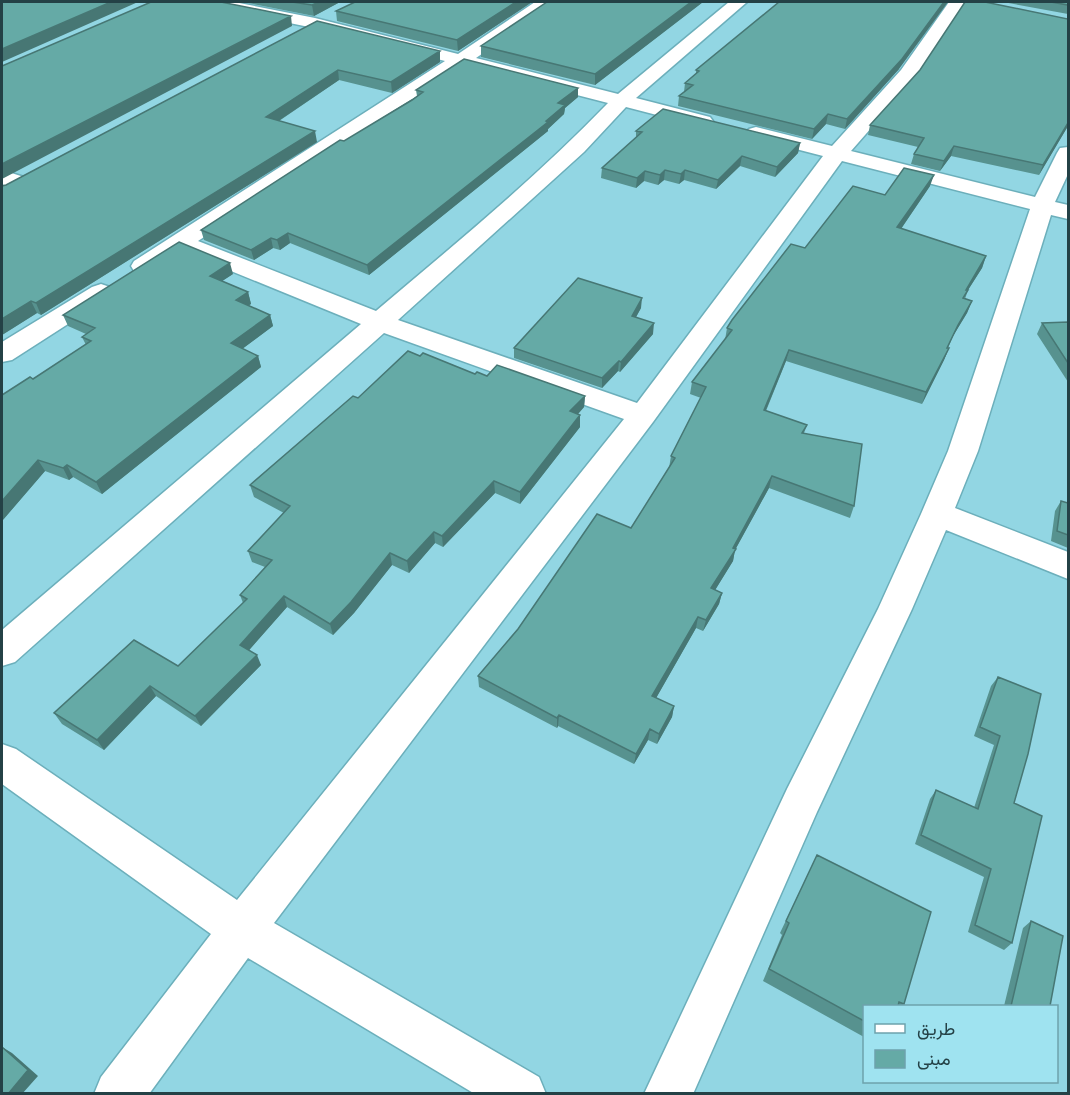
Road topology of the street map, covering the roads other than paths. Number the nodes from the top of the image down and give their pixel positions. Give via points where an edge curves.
1 (212, 2) edge
2 (545, 2) edge
3 (740, 2) edge
4 (957, 2) edge
5 (336, 12) edge
6 (315, 23) junction
7 (284, 40) edge
8 (462, 59) junction
9 (620, 102) junction
10 (837, 153) junction
11 (1068, 153) edge
12 (37, 171) edge
13 (6, 183) edge
14 (1055, 209) edge
15 (181, 242) junction
16 (379, 322) junction
17 (2, 354) edge
18 (643, 416) junction
19 (937, 514) junction
20 (1068, 566) edge
21 (2, 651) edge
22 (2, 762) edge
23 (242, 929) junction
24 (118, 1094) edge
25 (522, 1094) edge
26 (668, 1094) edge

1 - 6 street
2 - 8 street
3 - 9 street
4 - 10 street via 908,74
5 - 6 street
6 - 7 street
6 - 8 street
8 - 9 street
8 - 15 street
9 - 10 street
9 - 16 street via 577,148
10 - 14 street
10 - 18 street
11 - 14 street
12 - 13 street
14 - 19 street
15 - 16 street
15 - 17 street
16 - 18 street
16 - 21 street
18 - 23 street
19 - 20 street
19 - 26 street
22 - 23 street
23 - 24 street
23 - 25 street

